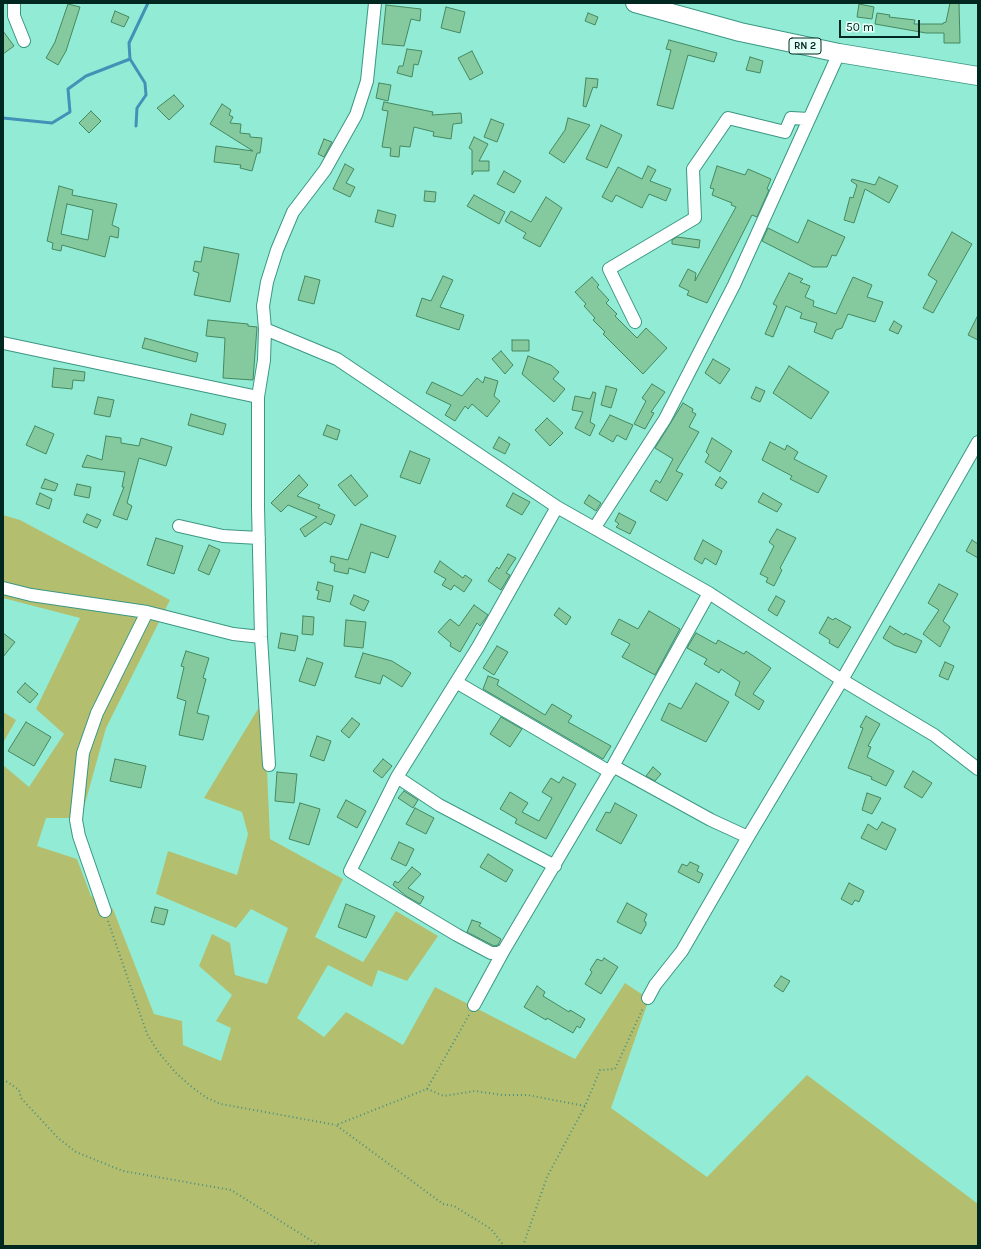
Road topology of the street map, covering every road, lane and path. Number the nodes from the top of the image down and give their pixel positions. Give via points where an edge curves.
1 (14, 3) edge
2 (375, 3) edge
3 (635, 3) edge
4 (24, 41) dead end
5 (839, 53) junction
6 (978, 76) edge
7 (809, 119) junction
8 (635, 322) dead end
9 (265, 329) junction
10 (3, 344) edge
11 (258, 397) junction
12 (978, 442) edge
13 (557, 507) junction
14 (179, 526) dead end
15 (595, 527) junction
16 (259, 538) junction
17 (3, 588) edge
18 (709, 593) junction
19 (146, 612) junction
20 (261, 637) junction
21 (842, 680) junction
22 (456, 682) junction
23 (269, 765) dead end
24 (611, 769) junction
25 (978, 769) edge
26 (397, 777) junction
27 (748, 837) junction
28 (555, 866) junction
29 (105, 911) joint
30 (504, 950) junction
31 (648, 998) joint
32 (474, 1005) joint
33 (3, 1079) edge
34 (427, 1089) junction
35 (585, 1106) junction
36 (336, 1125) junction
37 (320, 1246) edge
38 (504, 1246) edge
39 (523, 1246) edge

1 - 4 street via 14,16
2 - 9 street via 367,81 362,98 356,115 326,170 293,212 267,282 263,306
3 - 5 main road, RN 2 via 740,32
5 - 6 main road, RN 2
5 - 7 street
7 - 8 street via 791,118 785,132 728,118 693,168 695,218 609,269
7 - 15 street via 734,284 665,419
9 - 11 street via 264,360
9 - 13 street via 336,359
10 - 11 street
11 - 16 street
12 - 21 street
13 - 15 street
13 - 22 street
14 - 16 street via 223,536
15 - 18 street
16 - 20 street
17 - 19 street via 30,595
18 - 21 street
18 - 24 street
19 - 20 street via 233,634
19 - 29 street via 97,713 83,753 76,820
20 - 23 street
21 - 25 street via 934,735
21 - 27 street
22 - 24 street
22 - 26 street
24 - 27 street
24 - 28 street
26 - 28 street via 439,805
26 - 30 street via 350,871 457,935 491,952 498,953
27 - 31 street via 682,951
28 - 30 street
29 - 36 path via 147,1034 176,1073 207,1098 221,1104
30 - 32 street
31 - 35 path via 615,1069 600,1070
32 - 34 path
33 - 37 path via 19,1090 22,1098 58,1138 76,1152 123,1171 231,1190
34 - 35 path via 444,1096 475,1091 528,1096
34 - 36 path
35 - 39 path via 547,1177
36 - 38 path via 443,1204 454,1206 490,1229

